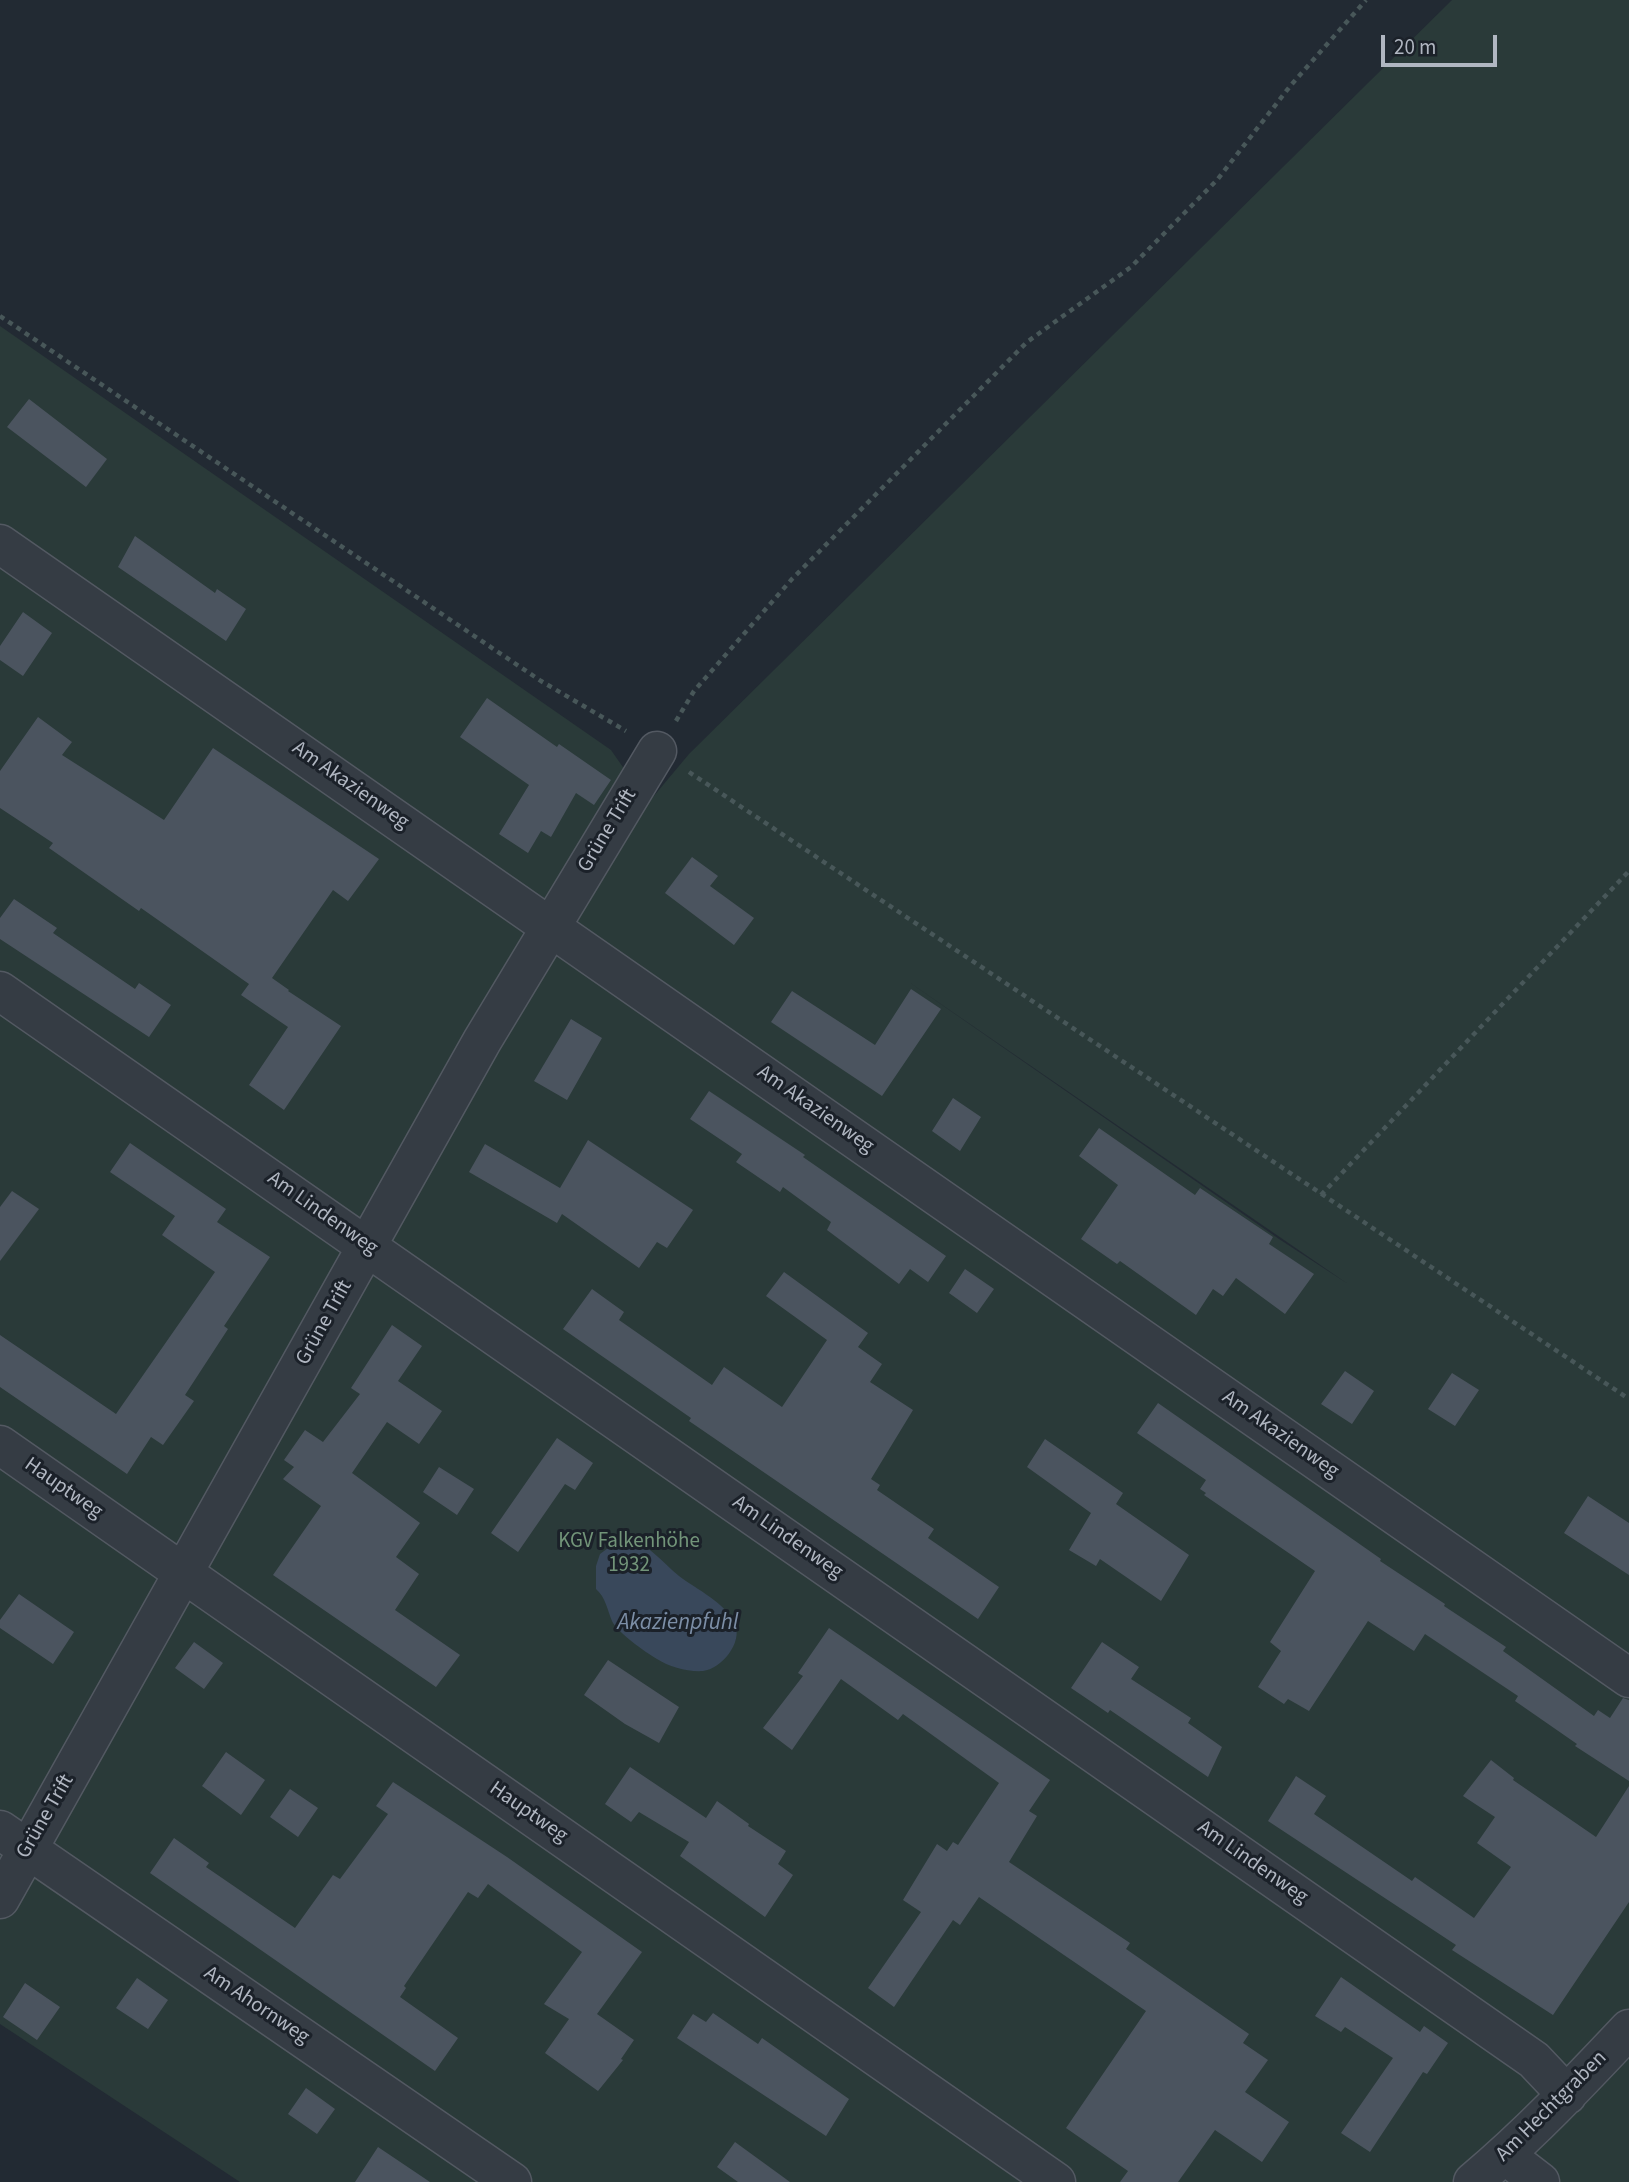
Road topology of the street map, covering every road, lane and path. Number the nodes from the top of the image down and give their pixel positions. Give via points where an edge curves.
1 (1366, 0) edge
2 (0, 316) edge
3 (0, 544) edge
4 (657, 751) junction
5 (1629, 871) edge
6 (551, 926) junction
7 (0, 991) edge
8 (1321, 1195) junction
9 (368, 1246) junction
10 (1629, 1399) edge
11 (0, 1445) edge
12 (185, 1573) junction
13 (1629, 1678) edge
14 (14, 1840) edge
15 (0, 1899) edge
16 (1629, 2029) edge
17 (1567, 2095) junction
18 (1506, 2155) junction
19 (512, 2182) edge
20 (1056, 2182) edge
21 (1473, 2182) edge
22 (1540, 2182) edge

1 - 4 path via 1291,85 1217,180 1131,267 1027,342 792,579 694,691
2 - 4 path via 541,681
3 - 6 lane, Am Akazienweg
4 - 6 lane, Grüne Trift
4 - 8 path
5 - 8 path
6 - 9 lane, Grüne Trift
6 - 13 lane, Am Akazienweg
7 - 9 lane, Am Lindenweg
8 - 10 path
9 - 12 lane, Grüne Trift
9 - 17 lane, Am Lindenweg via 1534,2060
11 - 12 lane, Hauptweg
12 - 14 lane, Grüne Trift
12 - 20 lane, Hauptweg
14 - 15 lane, Grüne Trift
14 - 19 lane, Am Ahornweg
16 - 17 lane, Am Hechtgraben
17 - 18 lane, Am Hechtgraben
18 - 21 lane, Am Hechtgraben
18 - 22 lane

